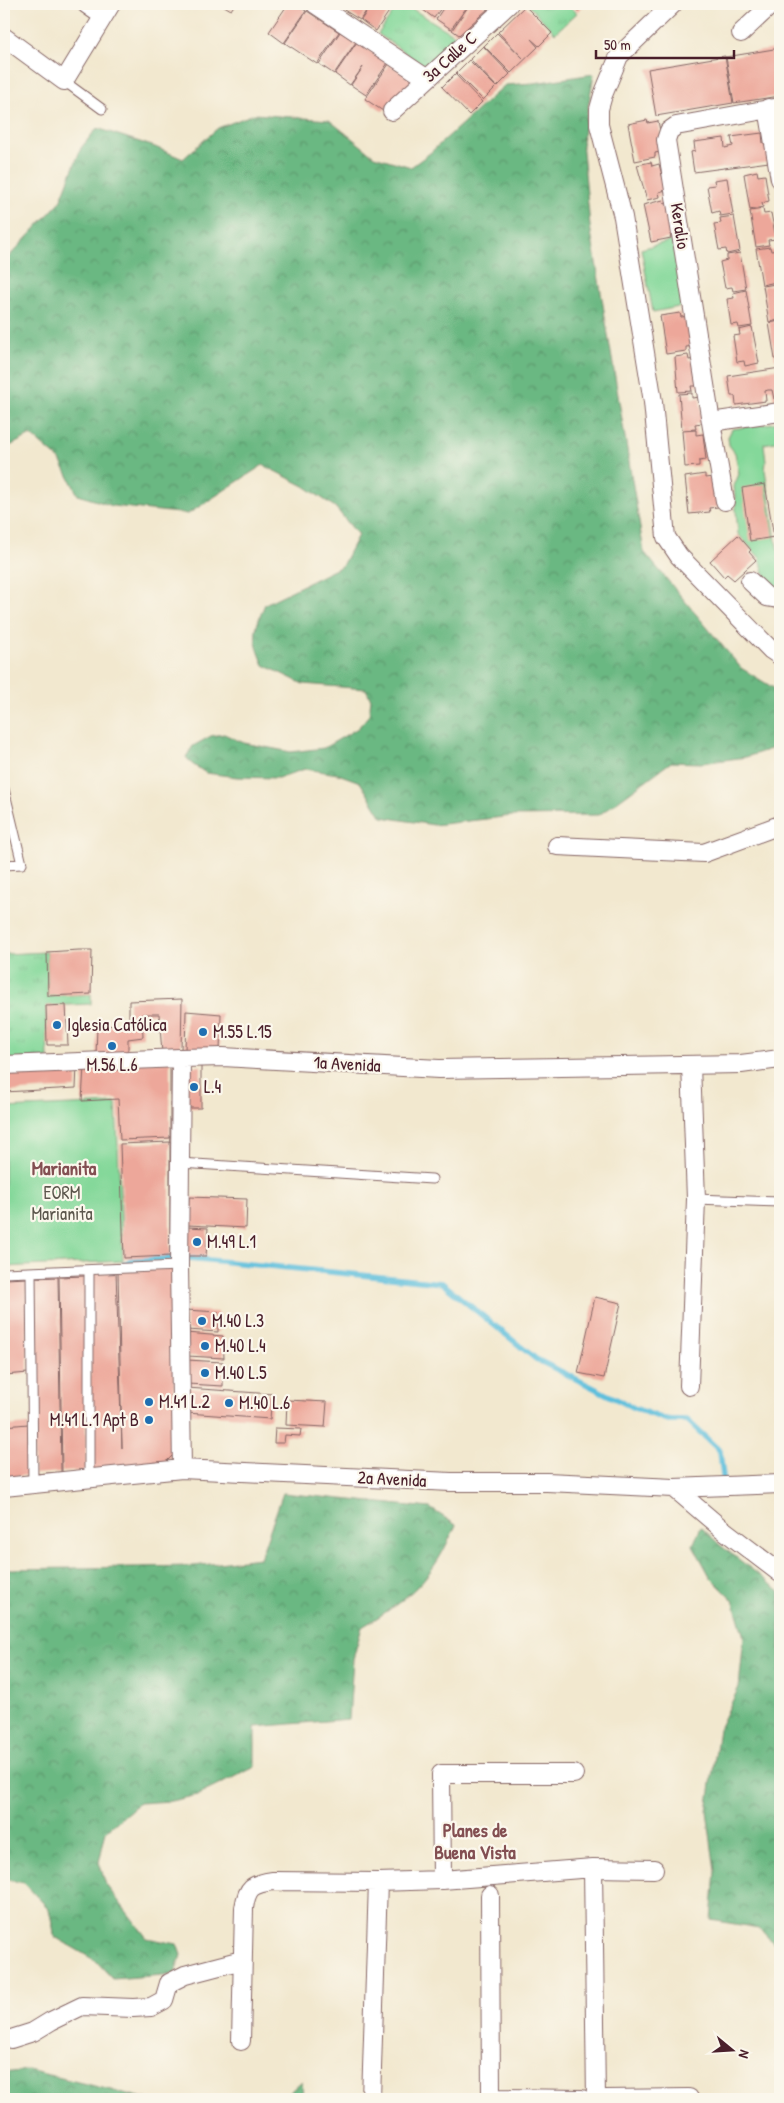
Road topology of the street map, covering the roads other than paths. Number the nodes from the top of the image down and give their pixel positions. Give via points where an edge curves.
1 (86, 4) edge
2 (315, 4) edge
3 (674, 4) edge
4 (772, 4) edge
5 (506, 5) edge
6 (107, 10) edge
7 (742, 33) dead end
8 (4, 37) edge
9 (426, 78) junction
10 (64, 81) junction
11 (774, 108) edge
12 (102, 109) dead end
13 (392, 111) dead end
14 (780, 179) edge
15 (780, 412) edge
16 (710, 422) junction
17 (725, 501) dead end
18 (750, 581) dead end
19 (780, 599) edge
20 (780, 656) edge
21 (4, 789) edge
22 (780, 825) edge
23 (557, 846) dead end
24 (4, 865) edge
25 (181, 1058) junction
26 (780, 1059) edge
27 (4, 1065) edge
28 (691, 1065) junction
29 (180, 1163) junction
30 (432, 1179) dead end
31 (696, 1199) junction
32 (780, 1202) edge
33 (179, 1263) junction
34 (89, 1270) junction
35 (31, 1272) junction
36 (4, 1273) edge
37 (689, 1386) dead end
38 (182, 1468) junction
39 (89, 1479) junction
40 (32, 1484) junction
41 (780, 1484) edge
42 (4, 1487) edge
43 (674, 1488) junction
44 (780, 1573) edge
45 (574, 1774) dead end
46 (593, 1868) junction
47 (654, 1870) dead end
48 (442, 1880) junction
49 (378, 1882) junction
50 (490, 1895) dead end
51 (242, 1960) junction
52 (11, 2040) dead end
53 (241, 2040) dead end
54 (689, 2098) dead end
55 (371, 2099) edge
56 (582, 2099) edge
57 (596, 2099) edge
58 (606, 2099) edge

1 - 6 street
2 - 9 street
3 - 20 street via 619,56 602,95 599,125 623,216 653,402 666,537 678,556
4 - 7 street
5 - 9 street, 3a Calle C
6 - 10 street
8 - 10 street
9 - 13 street, 3a Calle C
10 - 12 lane
11 - 14 street, Keralio
11 - 16 street, Keralio via 676,126 669,131 666,140
15 - 16 street
16 - 17 street, Keralio
18 - 19 street via 767,597
21 - 24 lane via 22,864
22 - 23 street via 704,853
25 - 27 street, 1a Avenida
25 - 28 street, 1a Avenida via 439,1069
25 - 29 street
26 - 28 street, 1a Avenida
28 - 31 street
29 - 30 lane
29 - 33 street
31 - 32 lane
31 - 37 street
33 - 34 lane
33 - 38 street
34 - 35 lane
34 - 39 lane
35 - 36 lane
35 - 40 lane
38 - 39 street, 2a Avenida
38 - 43 street, 2a Avenida via 452,1482 547,1482
39 - 40 street, 2a Avenida
40 - 42 street, 2a Avenida
41 - 43 street, 2a Avenida
43 - 44 street
45 - 48 street via 441,1774
46 - 47 street
46 - 48 street
46 - 57 street
48 - 49 street
49 - 51 street via 273,1881 251,1888 244,1908
49 - 55 street
50 - 56 street via 491,2098
51 - 52 street via 185,1975 169,1983 164,2000 151,2007 82,2006
51 - 53 street
54 - 58 street

